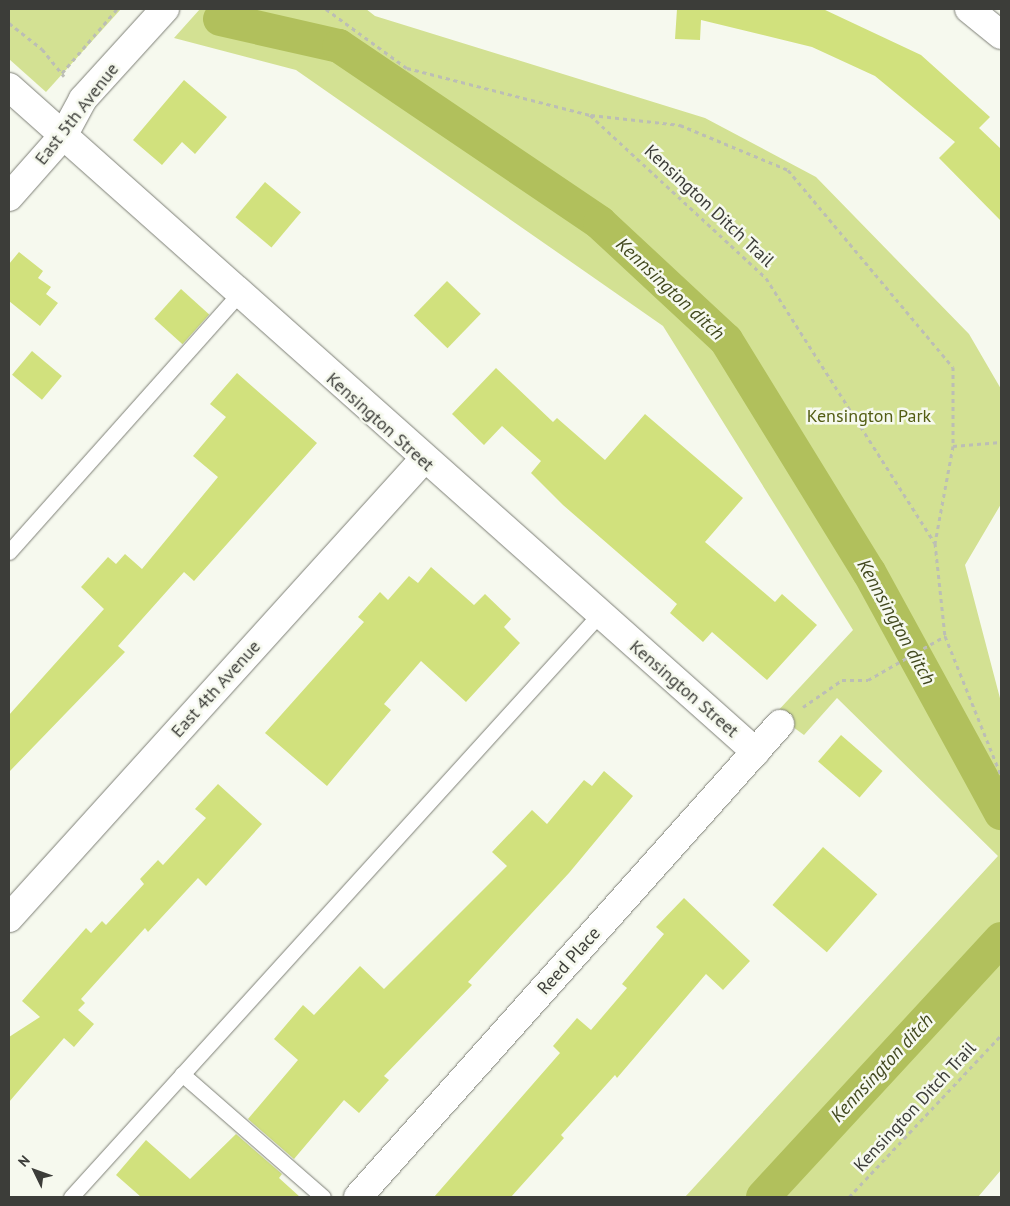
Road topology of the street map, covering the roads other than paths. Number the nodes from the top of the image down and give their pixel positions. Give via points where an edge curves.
1 (164, 9) edge
2 (969, 9) edge
3 (1001, 35) edge
4 (9, 87) edge
5 (63, 136) junction
6 (9, 197) edge
7 (239, 294) junction
8 (423, 460) junction
9 (9, 552) edge
10 (599, 615) junction
11 (780, 724) road end
12 (756, 752) junction
13 (9, 918) edge
14 (182, 1074) junction
15 (71, 1197) edge
16 (323, 1197) edge
17 (358, 1197) edge

1 - 5 street, East 5th Avenue via 83,99
2 - 3 street
4 - 5 street, Kensington Street
5 - 6 street, East 5th Avenue
5 - 7 street, Kensington Street
7 - 8 street, Kensington Street
7 - 9 lane
8 - 10 street, Kensington Street
8 - 13 street, East 4th Avenue
10 - 12 street, Kensington Street
10 - 14 lane
11 - 12 street, Reed Place
12 - 17 street, Reed Place
14 - 15 lane
14 - 16 lane

